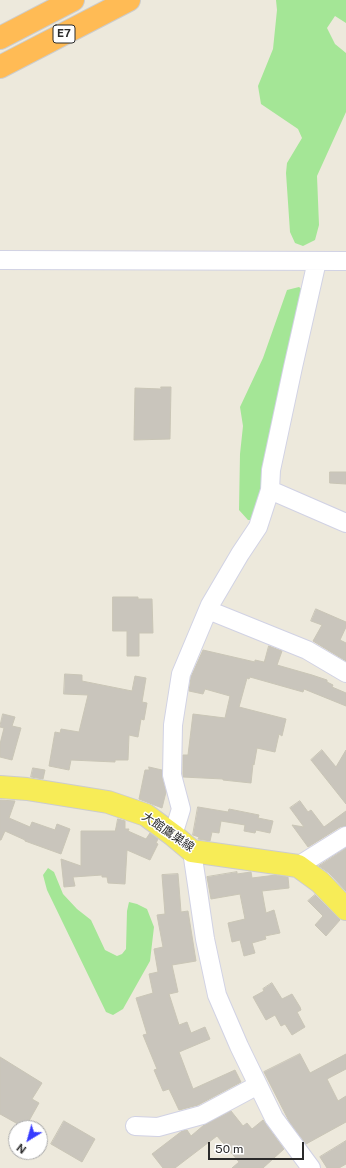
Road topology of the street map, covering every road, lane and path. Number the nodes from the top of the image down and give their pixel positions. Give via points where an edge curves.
1 (73, 0) edge
2 (129, 0) edge
3 (0, 38) edge
4 (0, 67) edge
5 (0, 260) edge
6 (317, 261) junction
7 (346, 261) edge
8 (270, 490) junction
9 (346, 523) edge
10 (208, 610) junction
11 (346, 674) edge
12 (0, 788) edge
13 (173, 835) junction
14 (346, 836) edge
15 (192, 851) junction
16 (298, 866) junction
17 (346, 909) edge
18 (258, 1085) junction
19 (135, 1126) dead end
20 (311, 1168) edge

1 - 3 highway, E7
2 - 4 highway, E7
5 - 6 street
6 - 7 street
6 - 8 street via 293,367
8 - 9 street
8 - 10 street via 258,527
10 - 11 street via 307,650
10 - 13 street via 181,674 174,718 172,775 181,810
12 - 13 main road, 大館鷹巣線 via 27,789 108,802 146,815
13 - 15 main road, 大館鷹巣線
14 - 16 street
15 - 16 main road, 大館鷹巣線
15 - 18 street via 205,938 217,995
16 - 17 main road, 大館鷹巣線 via 320,882
18 - 19 street via 202,1115 158,1127
18 - 20 street via 274,1118

